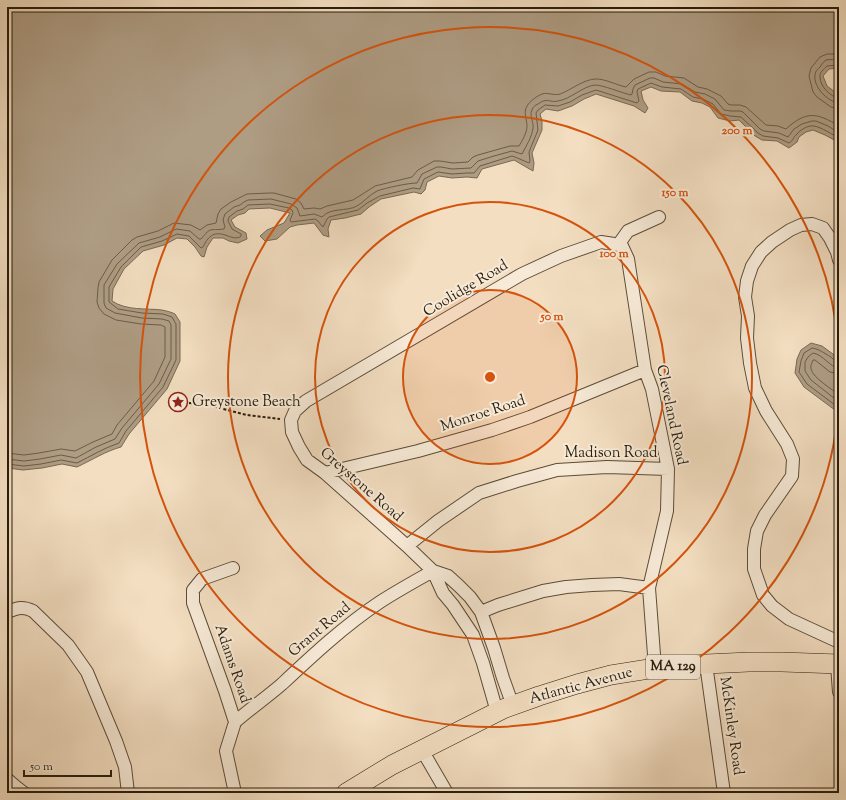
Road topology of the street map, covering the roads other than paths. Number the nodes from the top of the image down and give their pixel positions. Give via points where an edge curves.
1 (660, 217) dead end
2 (618, 245) junction
3 (839, 260) edge
4 (645, 370) junction
5 (293, 416) joint
6 (668, 469) junction
7 (326, 473) junction
8 (407, 546) junction
9 (232, 568) dead end
10 (432, 571) junction
11 (649, 588) junction
12 (7, 612) edge
13 (481, 612) junction
14 (839, 642) edge
15 (706, 664) junction
16 (838, 664) edge
17 (654, 668) junction
18 (839, 692) edge
19 (505, 709) junction
20 (235, 722) junction
21 (422, 750) junction
22 (7, 779) edge
23 (24, 793) edge
24 (128, 793) edge
25 (235, 793) edge
26 (346, 793) edge
27 (447, 793) edge
28 (724, 793) edge

1 - 2 street via 628,231
2 - 4 street, Cleveland Road via 622,246 628,259
2 - 5 street, Coolidge Road via 601,242 561,256 522,274 306,401
3 - 14 street via 823,228 812,224 801,225 772,242 761,252 752,266 745,297 750,363 755,388 793,459 792,476 764,515 757,531 754,569 763,595 772,606 789,619
4 - 6 street, Cleveland Road via 652,389
4 - 7 street, Monroe Road via 492,430
5 - 7 street, Greystone Road via 292,432 299,448 307,460
6 - 8 street, Madison Road via 606,467 557,470 517,481 479,493
6 - 11 street, Cleveland Road via 667,511
7 - 8 street, Greystone Road
8 - 10 street, Greystone Road
9 - 20 street, Adams Road via 202,580 193,590 194,603
10 - 13 street, Greystone Road via 448,576 470,597
10 - 19 street, Greystone Road via 443,593 473,636
10 - 20 street, Grant Road via 380,602 328,641 281,685
11 - 13 street via 619,584 566,587 543,591
11 - 17 street, Cleveland Road
12 - 24 street via 19,608 33,611 68,646 87,672 125,767
13 - 19 street, Greystone Road via 503,678
15 - 16 main road, Atlantic Avenue / MA 129
15 - 17 main road, Atlantic Avenue / MA 129
15 - 28 street, McKinley Road
16 - 18 street
17 - 19 main road, Atlantic Avenue / MA 129 via 577,684
19 - 21 main road, Atlantic Avenue / MA 129
20 - 25 street, Adams Road via 226,751
21 - 26 main road, Atlantic Avenue / MA 129
21 - 27 street
22 - 23 street

